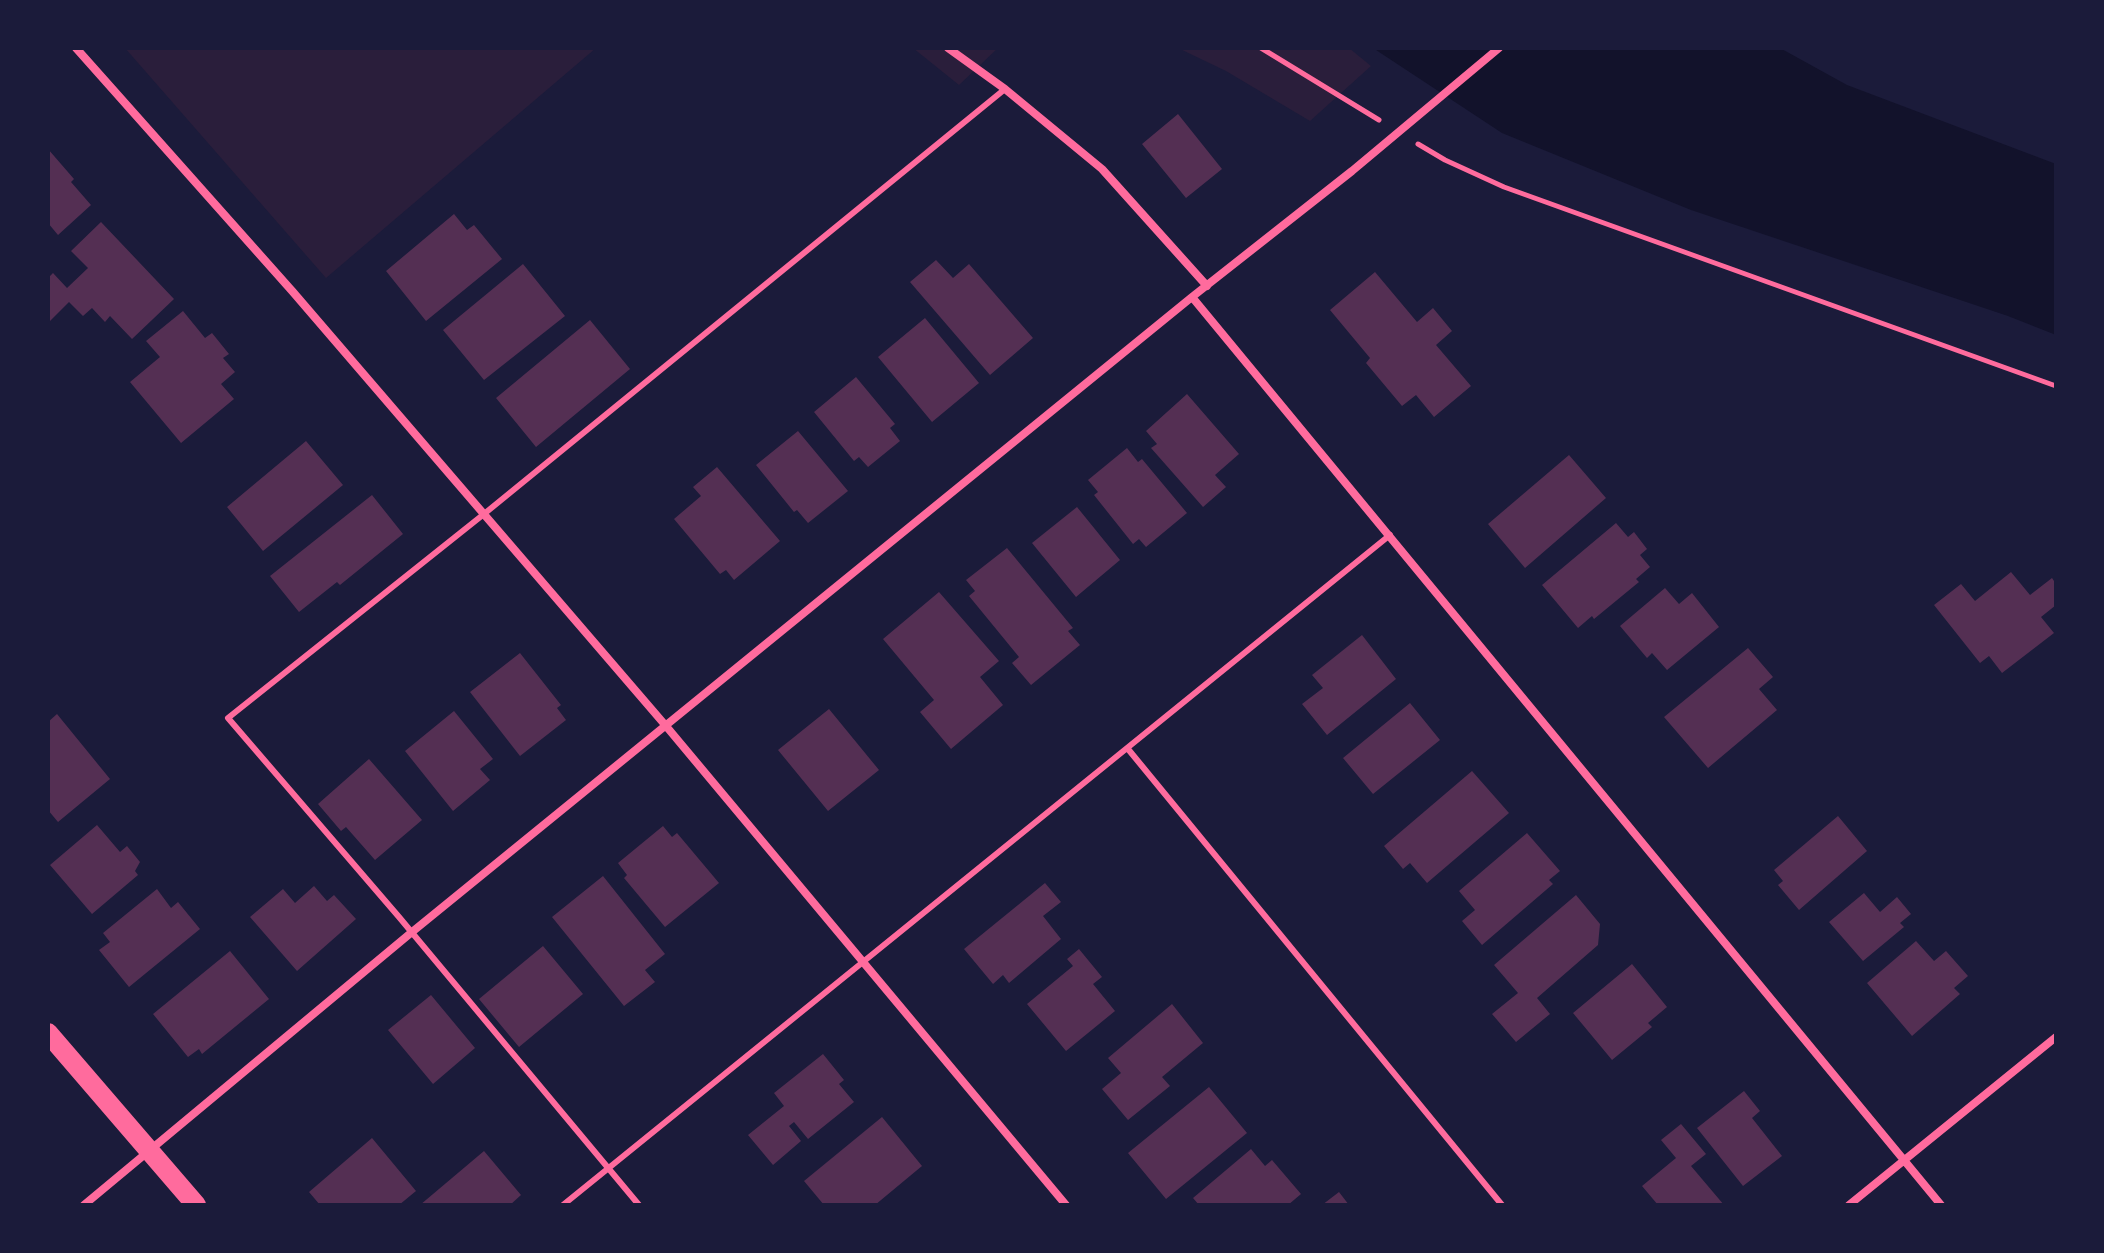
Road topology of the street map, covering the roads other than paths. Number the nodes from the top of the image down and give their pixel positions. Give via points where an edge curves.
1 (76, 48) edge
2 (948, 48) edge
3 (1499, 48) edge
4 (1005, 89) junction
5 (1207, 286) junction
6 (1192, 297) junction
7 (484, 514) junction
8 (1390, 534) junction
9 (666, 726) junction
10 (1128, 749) junction
11 (412, 932) junction
12 (864, 962) junction
13 (48, 1033) edge
14 (2056, 1037) edge
15 (149, 1150) junction
16 (1904, 1160) junction
17 (607, 1168) junction
18 (84, 1205) edge
19 (196, 1205) edge
20 (563, 1205) edge
21 (639, 1205) edge
22 (1066, 1205) edge
23 (1502, 1205) edge
24 (1849, 1205) edge
25 (1941, 1205) edge

1 - 7 street
2 - 4 street
3 - 5 street
4 - 5 street via 1102,169
4 - 7 lane
5 - 6 street
6 - 8 street
6 - 9 street
7 - 9 street
7 - 11 lane via 228,718
8 - 10 lane
8 - 16 street
9 - 11 street
9 - 12 street
10 - 12 lane
10 - 23 lane
11 - 15 street
11 - 17 lane
12 - 17 lane
12 - 22 street
13 - 15 main road
14 - 16 street
15 - 18 street
15 - 19 main road
16 - 24 street
16 - 25 street
17 - 20 lane
17 - 21 lane

